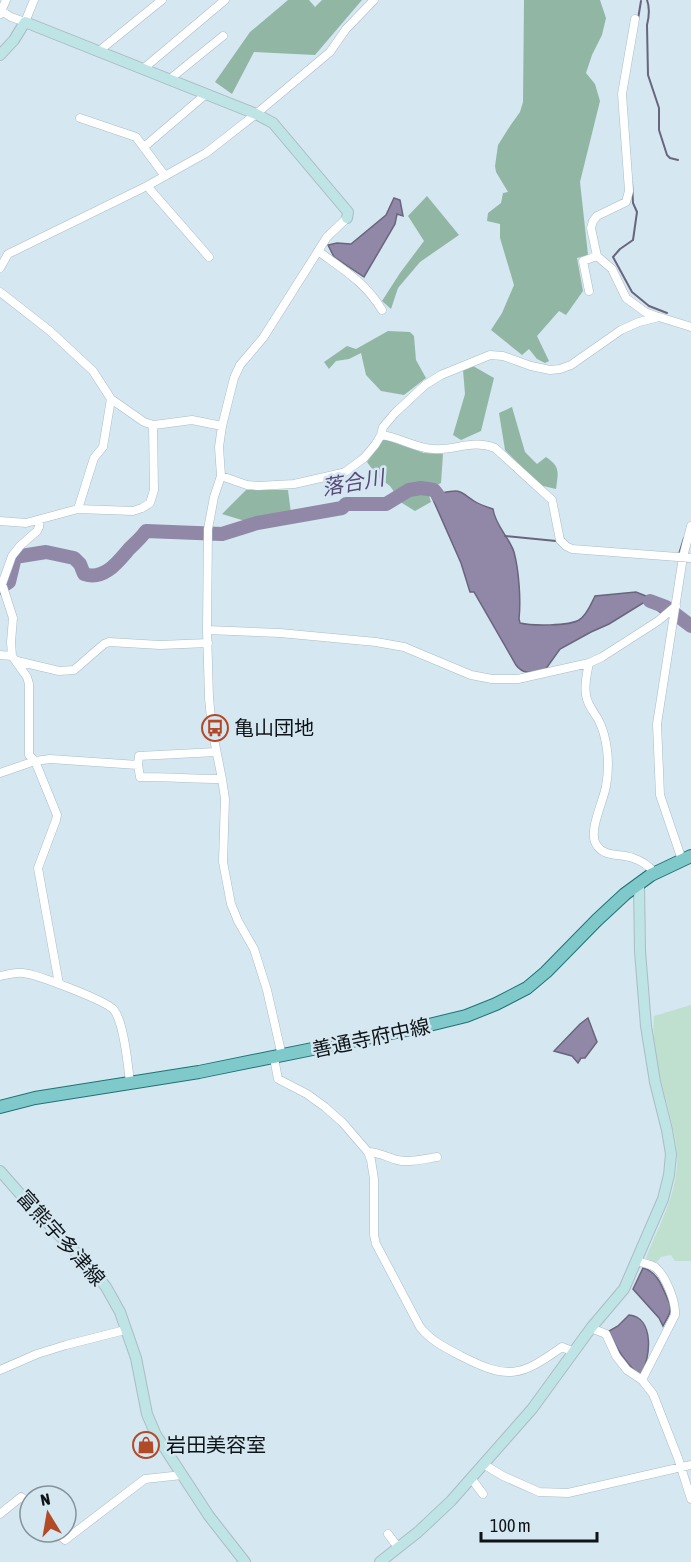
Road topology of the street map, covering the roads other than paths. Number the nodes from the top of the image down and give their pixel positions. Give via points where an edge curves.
1 (6, 0) edge
2 (34, 0) edge
3 (162, 0) edge
4 (225, 0) edge
5 (374, 0) edge
6 (0, 12) edge
7 (635, 19) dead end
8 (25, 22) junction
9 (223, 36) dead end
10 (99, 51) junction
11 (0, 55) edge
12 (143, 69) junction
13 (170, 79) junction
14 (206, 94) junction
15 (256, 114) junction
16 (80, 118) dead end
17 (144, 147) junction
18 (165, 176) junction
19 (147, 186) junction
20 (347, 218) joint
21 (318, 251) junction
22 (597, 256) junction
23 (208, 257) dead end
24 (0, 268) edge
25 (589, 291) dead end
26 (0, 292) edge
27 (382, 310) dead end
28 (659, 317) junction
29 (691, 327) edge
30 (111, 399) junction
31 (153, 425) junction
32 (222, 426) junction
33 (381, 435) junction
34 (221, 476) junction
35 (78, 509) junction
36 (40, 520) junction
37 (0, 521) edge
38 (691, 526) edge
39 (687, 558) edge
40 (674, 612) junction
41 (207, 630) junction
42 (208, 644) junction
43 (0, 655) edge
44 (14, 658) junction
45 (589, 663) junction
46 (216, 752) junction
47 (35, 761) junction
48 (138, 765) junction
49 (0, 773) edge
50 (222, 779) junction
51 (686, 858) edge
52 (655, 873) junction
53 (639, 884) junction
54 (0, 976) edge
55 (59, 984) junction
56 (278, 1057) junction
57 (130, 1083) junction
58 (0, 1107) edge
59 (368, 1152) junction
60 (437, 1157) dead end
61 (0, 1171) edge
62 (637, 1261) junction
63 (591, 1328) junction
64 (125, 1330) junction
65 (574, 1352) junction
66 (0, 1370) edge
67 (642, 1380) junction
68 (483, 1464) junction
69 (691, 1465) edge
70 (681, 1467) junction
71 (182, 1475) junction
72 (471, 1478) junction
73 (483, 1494) dead end
74 (18, 1499) edge
75 (691, 1499) edge
76 (0, 1514) edge
77 (78, 1530) edge
78 (388, 1534) dead end
79 (399, 1547) junction
80 (245, 1562) edge
81 (380, 1562) edge

1 - 6 street
2 - 8 street
3 - 10 street
4 - 12 street
5 - 15 street via 330,52
6 - 8 street
7 - 22 street via 622,94 629,191 626,202 593,221
8 - 10 street
8 - 11 street
9 - 13 street
10 - 12 street
12 - 13 street
13 - 14 street
14 - 15 street
14 - 17 street
15 - 18 street via 206,153
15 - 20 street via 273,123 348,212
16 - 17 street via 136,137
17 - 18 street
18 - 19 street
19 - 23 street
19 - 24 street via 8,254
20 - 21 street
21 - 27 street via 360,282
21 - 32 street via 263,338 240,365
22 - 25 street via 583,261
22 - 28 street via 612,269 626,298
26 - 30 street via 51,331 93,371
28 - 29 street
28 - 33 street via 621,330 560,369 490,355 441,375 395,412
30 - 31 street
30 - 35 street via 103,447 94,458
31 - 32 street via 192,420
31 - 35 street via 154,490 150,502 133,511
32 - 34 street
33 - 34 street via 364,458 345,472 306,482 258,486
33 - 39 street via 432,449 470,444 495,448 552,500 560,540 572,549
34 - 41 street via 208,529
35 - 36 street
36 - 37 street
36 - 44 street via 37,531 12,556 2,586 13,618
38 - 39 street
39 - 40 street
40 - 45 street
40 - 51 street via 657,724 660,795
41 - 42 street
41 - 45 street via 404,646 471,675 492,679 518,678
42 - 44 street via 109,642 74,670 67,671
42 - 46 street
43 - 44 street
44 - 47 street via 29,684 29,755
45 - 52 street via 585,694 603,730 608,758 595,842 610,854 642,861
46 - 48 street via 139,756
46 - 50 street
47 - 48 street
47 - 49 street
47 - 55 street via 57,815 38,868
48 - 50 street via 140,777
50 - 56 street via 224,862 231,904 254,949 267,990
51 - 52 main road, 善通寺府中線
52 - 53 main road, 善通寺府中線
53 - 56 main road, 善通寺府中線 via 546,972 513,996 436,1024
53 - 62 street via 646,1026 670,1165 663,1199
54 - 55 street via 22,972
55 - 57 street via 114,1009 124,1041
56 - 57 main road, 善通寺府中線
56 - 59 street via 278,1078 325,1107
57 - 58 main road, 善通寺府中線
59 - 60 street via 408,1161
59 - 65 street via 374,1179 376,1244 427,1336 484,1368 498,1371 530,1369 562,1347
61 - 64 street, 富熊宇多津線 via 106,1287
62 - 63 street via 624,1289
62 - 67 street via 654,1266 662,1275 676,1307
63 - 65 street
63 - 67 street via 606,1334 616,1356
64 - 66 street via 56,1348
64 - 71 street, 富熊宇多津線 via 151,1424
65 - 68 street via 532,1410
67 - 70 street via 653,1394
68 - 70 street via 539,1492 568,1493
68 - 72 street
69 - 70 street
70 - 75 street
71 - 77 street via 145,1479
71 - 80 street, 富熊宇多津線
72 - 73 street
72 - 79 street
74 - 76 street
78 - 79 street
79 - 81 street

